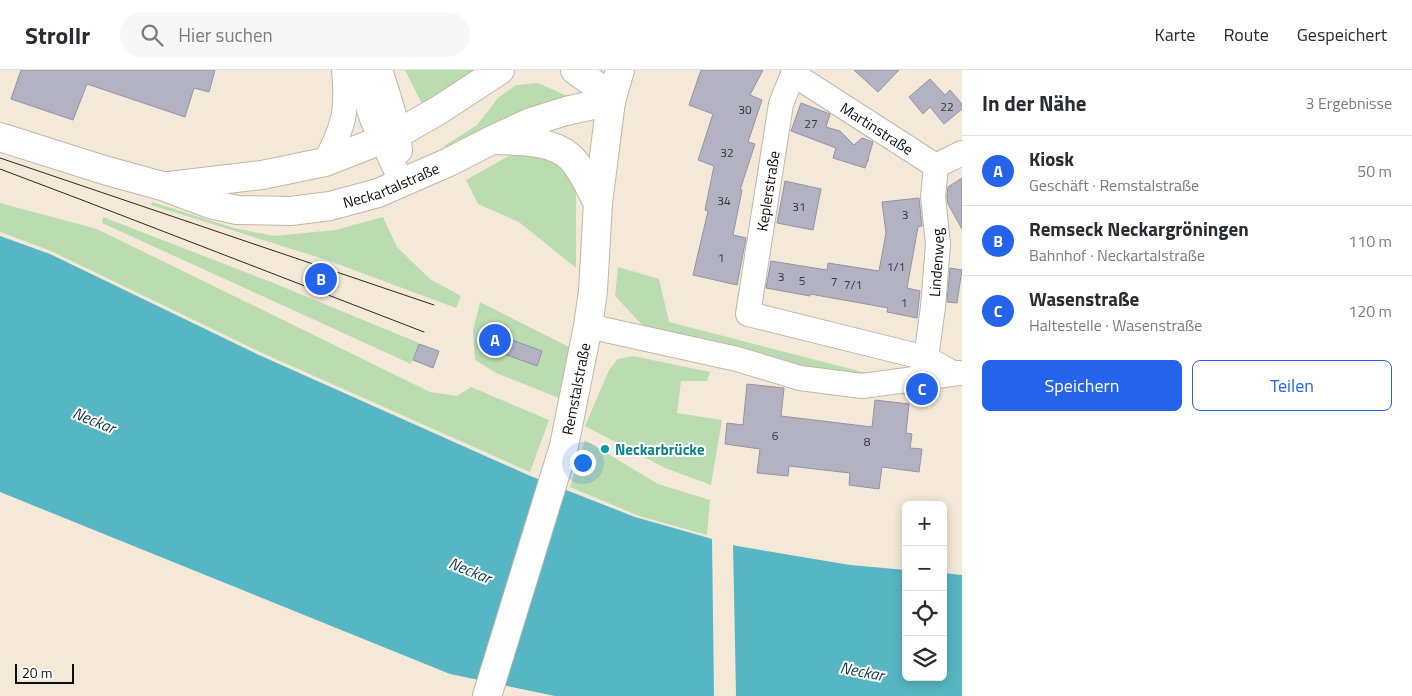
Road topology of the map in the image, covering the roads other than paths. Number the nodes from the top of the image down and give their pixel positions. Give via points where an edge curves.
1 (344, 70) edge
2 (357, 70) edge
3 (380, 70) edge
4 (575, 70) edge
5 (607, 70) edge
6 (620, 70) edge
7 (498, 71) edge
8 (794, 72) edge
9 (611, 102) junction
10 (0, 137) edge
11 (390, 137) junction
12 (492, 140) junction
13 (962, 153) edge
14 (324, 162) junction
15 (936, 166) junction
16 (402, 183) junction
17 (162, 186) junction
18 (598, 203) junction
19 (588, 326) junction
20 (926, 358) junction
21 (958, 373) edge
22 (487, 696) edge

1 - 14 street via 345,112 340,132
2 - 11 street via 372,119
3 - 11 street via 394,112
4 - 9 main road
5 - 9 main road, Remstalstraße
6 - 9 main road, Remstalstraße
7 - 11 main road, Neckartalstraße
8 - 15 street, Martinstraße
8 - 20 street, Keplerstraße via 781,104 748,314
9 - 12 main road, Neckartalstraße via 531,122
9 - 18 main road, Remstalstraße
10 - 17 main road, Neckartalstraße
11 - 14 main road, Neckartalstraße
11 - 16 street
12 - 16 main road, Neckartalstraße
12 - 18 main road via 534,142 570,156
13 - 15 street
14 - 17 main road, Neckartalstraße via 262,175
15 - 20 street, Lindenweg via 934,197 938,244
16 - 17 main road, Neckartalstraße via 338,204 291,211 237,210 210,204
18 - 19 main road, Remstalstraße
19 - 21 street via 737,359 800,378 853,385
19 - 22 main road, Remstalstraße via 564,446
20 - 21 street

